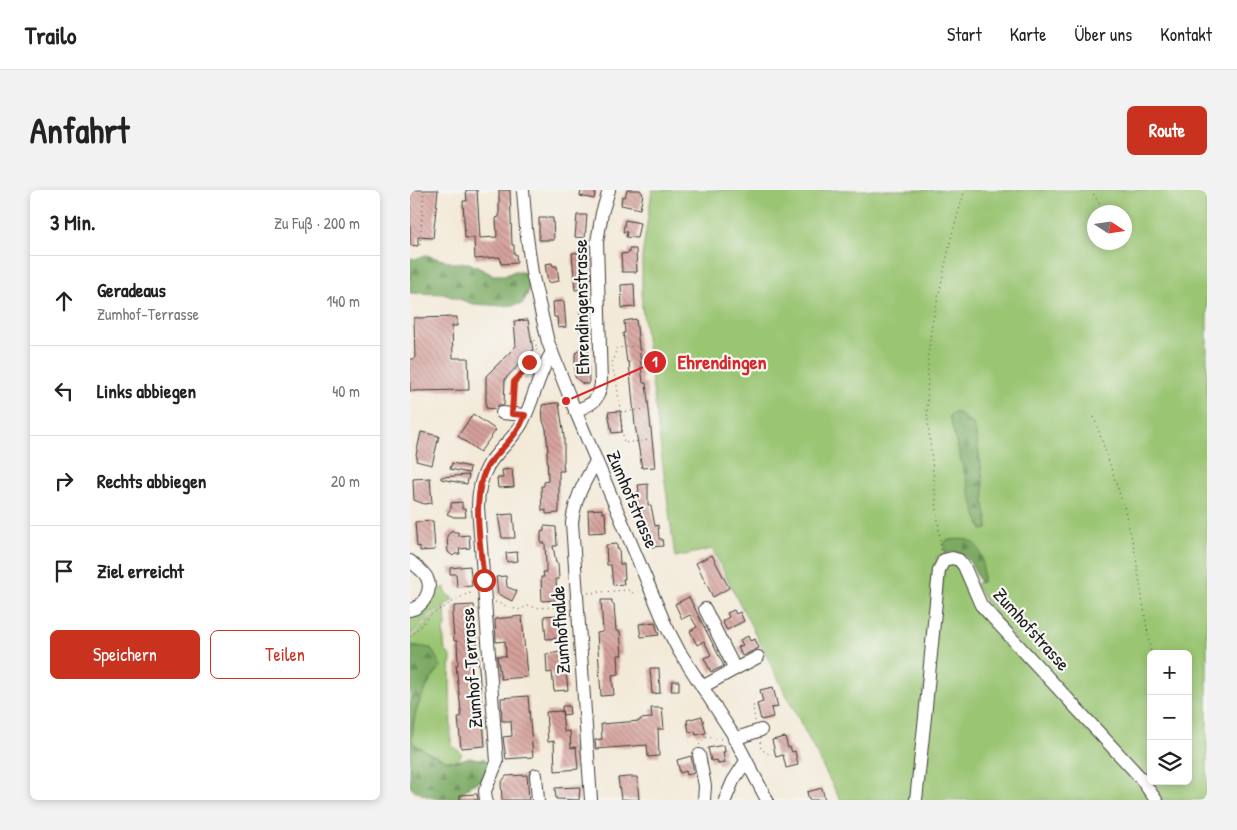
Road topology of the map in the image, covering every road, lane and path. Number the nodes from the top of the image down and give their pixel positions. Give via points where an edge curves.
1 (424, 190) edge
2 (523, 190) edge
3 (609, 190) edge
4 (965, 190) edge
5 (1091, 190) edge
6 (1100, 205) edge
7 (420, 245) dead end
8 (531, 338) dead end
9 (635, 346) dead end
10 (552, 352) junction
11 (515, 368) dead end
12 (521, 374) junction
13 (533, 380) dead end
14 (504, 394) dead end
15 (513, 394) junction
16 (646, 409) dead end
17 (575, 411) junction
18 (621, 412) junction
19 (507, 414) joint
20 (525, 415) junction
21 (1094, 417) dead end
22 (649, 440) dead end
23 (597, 463) junction
24 (944, 560) junction
25 (410, 561) edge
26 (641, 592) dead end
27 (468, 593) dead end
28 (588, 599) dead end
29 (495, 602) dead end
30 (572, 606) dead end
31 (705, 609) dead end
32 (410, 610) edge
33 (410, 637) edge
34 (1151, 650) edge
35 (758, 657) dead end
36 (736, 669) junction
37 (702, 687) junction
38 (761, 730) dead end
39 (730, 737) junction
40 (698, 751) joint
41 (746, 761) junction
42 (536, 774) dead end
43 (486, 800) edge
44 (538, 800) edge
45 (591, 800) edge
46 (704, 800) edge
47 (725, 800) edge
48 (767, 800) edge
49 (916, 800) edge
50 (1156, 800) edge

1 - 7 path
2 - 10 street, Zumhofstrasse via 532,273
3 - 17 street, Ehrendingenstrasse via 597,242 601,384 595,401
4 - 24 path via 952,234 928,356 927,412 939,544
5 - 6 path
8 - 12 path via 534,337 537,349
9 - 18 path via 616,348 614,361 610,362
10 - 17 street, Zumhofstrasse
10 - 20 street, Zumhof-Terrasse via 540,373
11 - 12 path
12 - 13 path
12 - 15 path via 514,382
14 - 15 path
15 - 19 path
16 - 18 path
17 - 23 street, Zumhofstrasse
18 - 22 path via 624,443
19 - 20 street
20 - 43 street, Zumhof-Terrasse via 511,439 488,465 478,494 497,762 485,792
21 - 34 path via 1124,507
23 - 37 street, Zumhofstrasse via 666,624
23 - 45 street, Zumhofhalde via 579,491 572,523
24 - 49 street via 939,570
24 - 50 street, Zumhofstrasse via 959,560 982,605 1149,788
25 - 32 street via 427,578 429,588 422,603
26 - 28 path via 588,593
27 - 33 path via 432,614
29 - 30 path via 518,610 528,606
31 - 36 street
35 - 36 street
36 - 37 street
37 - 39 street, Zumhofstrasse
38 - 39 street
39 - 40 path via 706,737
39 - 41 street, Zumhofstrasse
40 - 46 street via 705,786
41 - 47 street
41 - 48 street, Zumhofstrasse
42 - 44 street

